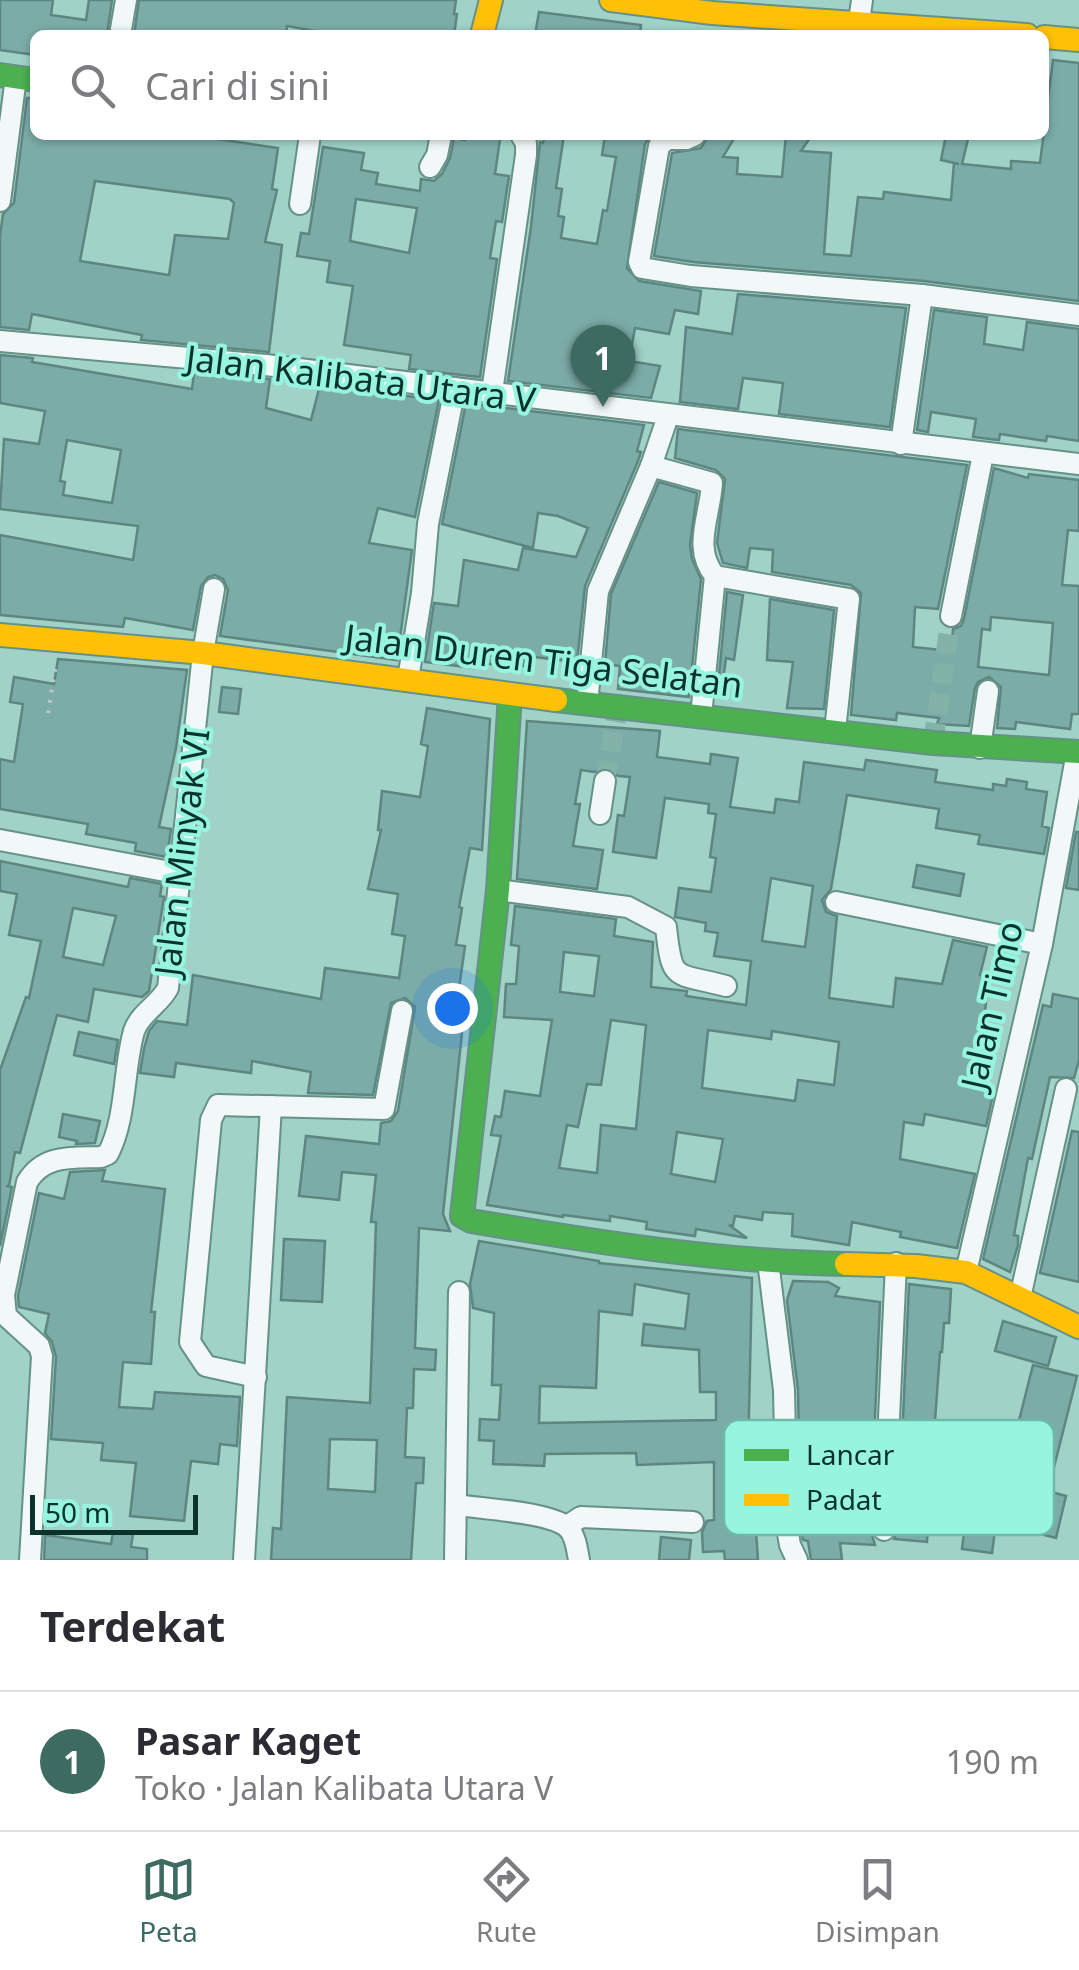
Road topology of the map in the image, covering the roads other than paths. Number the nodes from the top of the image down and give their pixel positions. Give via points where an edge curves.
1 (126, 0) edge
2 (491, 0) edge
3 (611, 0) edge
4 (861, 11) edge
5 (711, 16) edge
6 (121, 30) edge
7 (483, 30) edge
8 (992, 30) edge
9 (1049, 37) edge
10 (1079, 40) edge
11 (17, 77) edge
12 (309, 140) edge
13 (440, 140) edge
14 (524, 140) edge
15 (666, 140) edge
16 (430, 167) dead end
17 (0, 201) edge
18 (300, 204) dead end
19 (922, 295) junction
20 (1079, 315) edge
21 (0, 341) edge
22 (455, 388) junction
23 (492, 392) junction
24 (668, 416) junction
25 (901, 444) junction
26 (983, 454) junction
27 (1079, 464) edge
28 (651, 466) junction
29 (714, 576) junction
30 (214, 589) dead end
31 (950, 616) tunnel mouth
32 (0, 636) edge
33 (203, 653) junction
34 (408, 680) junction
35 (988, 691) dead end
36 (510, 694) junction
37 (587, 704) junction
38 (701, 716) junction
39 (834, 731) junction
40 (980, 748) junction
41 (1078, 752) edge
42 (606, 781) tunnel mouth
43 (600, 814) dead end
44 (0, 840) edge
45 (181, 874) junction
46 (498, 890) junction
47 (836, 902) dead end
48 (1042, 944) junction
49 (726, 986) dead end
50 (402, 1011) dead end
51 (1066, 1089) dead end
52 (271, 1106) junction
53 (768, 1261) junction
54 (896, 1264) junction
55 (966, 1272) junction
56 (458, 1292) dead end
57 (1020, 1298) junction
58 (1079, 1327) edge
59 (256, 1377) junction
60 (785, 1420) edge
61 (889, 1420) edge
62 (458, 1505) junction
63 (693, 1522) dead end
64 (567, 1526) junction
65 (788, 1535) edge
66 (30, 1560) edge
67 (244, 1560) edge
68 (455, 1560) edge
69 (579, 1560) edge
70 (797, 1560) edge

1 - 6 street
2 - 7 street
3 - 5 street
4 - 5 street
4 - 8 street
9 - 10 street
11 - 17 street
12 - 18 street
13 - 16 street
14 - 23 street
15 - 19 street via 658,146 639,266
19 - 20 street
19 - 25 street
21 - 22 street, Jalan Kalibata Utara V
22 - 23 street, Jalan Kalibata Utara V
22 - 34 street via 428,524
23 - 24 street, Jalan Kalibata Utara V
24 - 25 street, Jalan Kalibata Utara V
24 - 28 street
25 - 26 street, Jalan Kalibata Utara V
26 - 27 street, Jalan Kalibata Utara V
26 - 31 street
28 - 29 street via 712,483 702,548
28 - 37 street via 598,591
29 - 38 street
29 - 39 street via 849,599
30 - 33 street, Jalan Minyak VI
32 - 33 street, Jalan Duren Tiga Selatan
33 - 34 street, Jalan Duren Tiga Selatan
33 - 45 street, Jalan Minyak VI
34 - 36 street, Jalan Duren Tiga Selatan
35 - 40 street
36 - 37 street, Jalan Duren Tiga Selatan
36 - 46 street
37 - 38 street, Jalan Duren Tiga Selatan via 617,713
38 - 39 street, Jalan Duren Tiga Selatan
39 - 40 street, Jalan Duren Tiga Selatan
40 - 41 street, Jalan Duren Tiga Selatan
41 - 48 street, Jalan Timo
42 - 43 street
44 - 45 street
45 - 66 street, Jalan Minyak VI via 168,988 135,1026 112,1145 101,1158 47,1161 27,1182 4,1296 6,1316 42,1356
46 - 49 street via 628,907 666,927 676,973
46 - 53 street via 462,1216 614,1244
47 - 48 street
48 - 55 street, Jalan Timo
50 - 52 street via 384,1109
51 - 57 street
52 - 59 street
52 - 59 street via 218,1105 211,1120 190,1326 194,1352 206,1366
53 - 54 street
53 - 60 street
54 - 55 street
54 - 61 street
55 - 57 street
56 - 62 street
57 - 58 street
59 - 67 street
62 - 64 street
62 - 68 street
63 - 64 street via 581,1517
64 - 69 street
65 - 70 street

